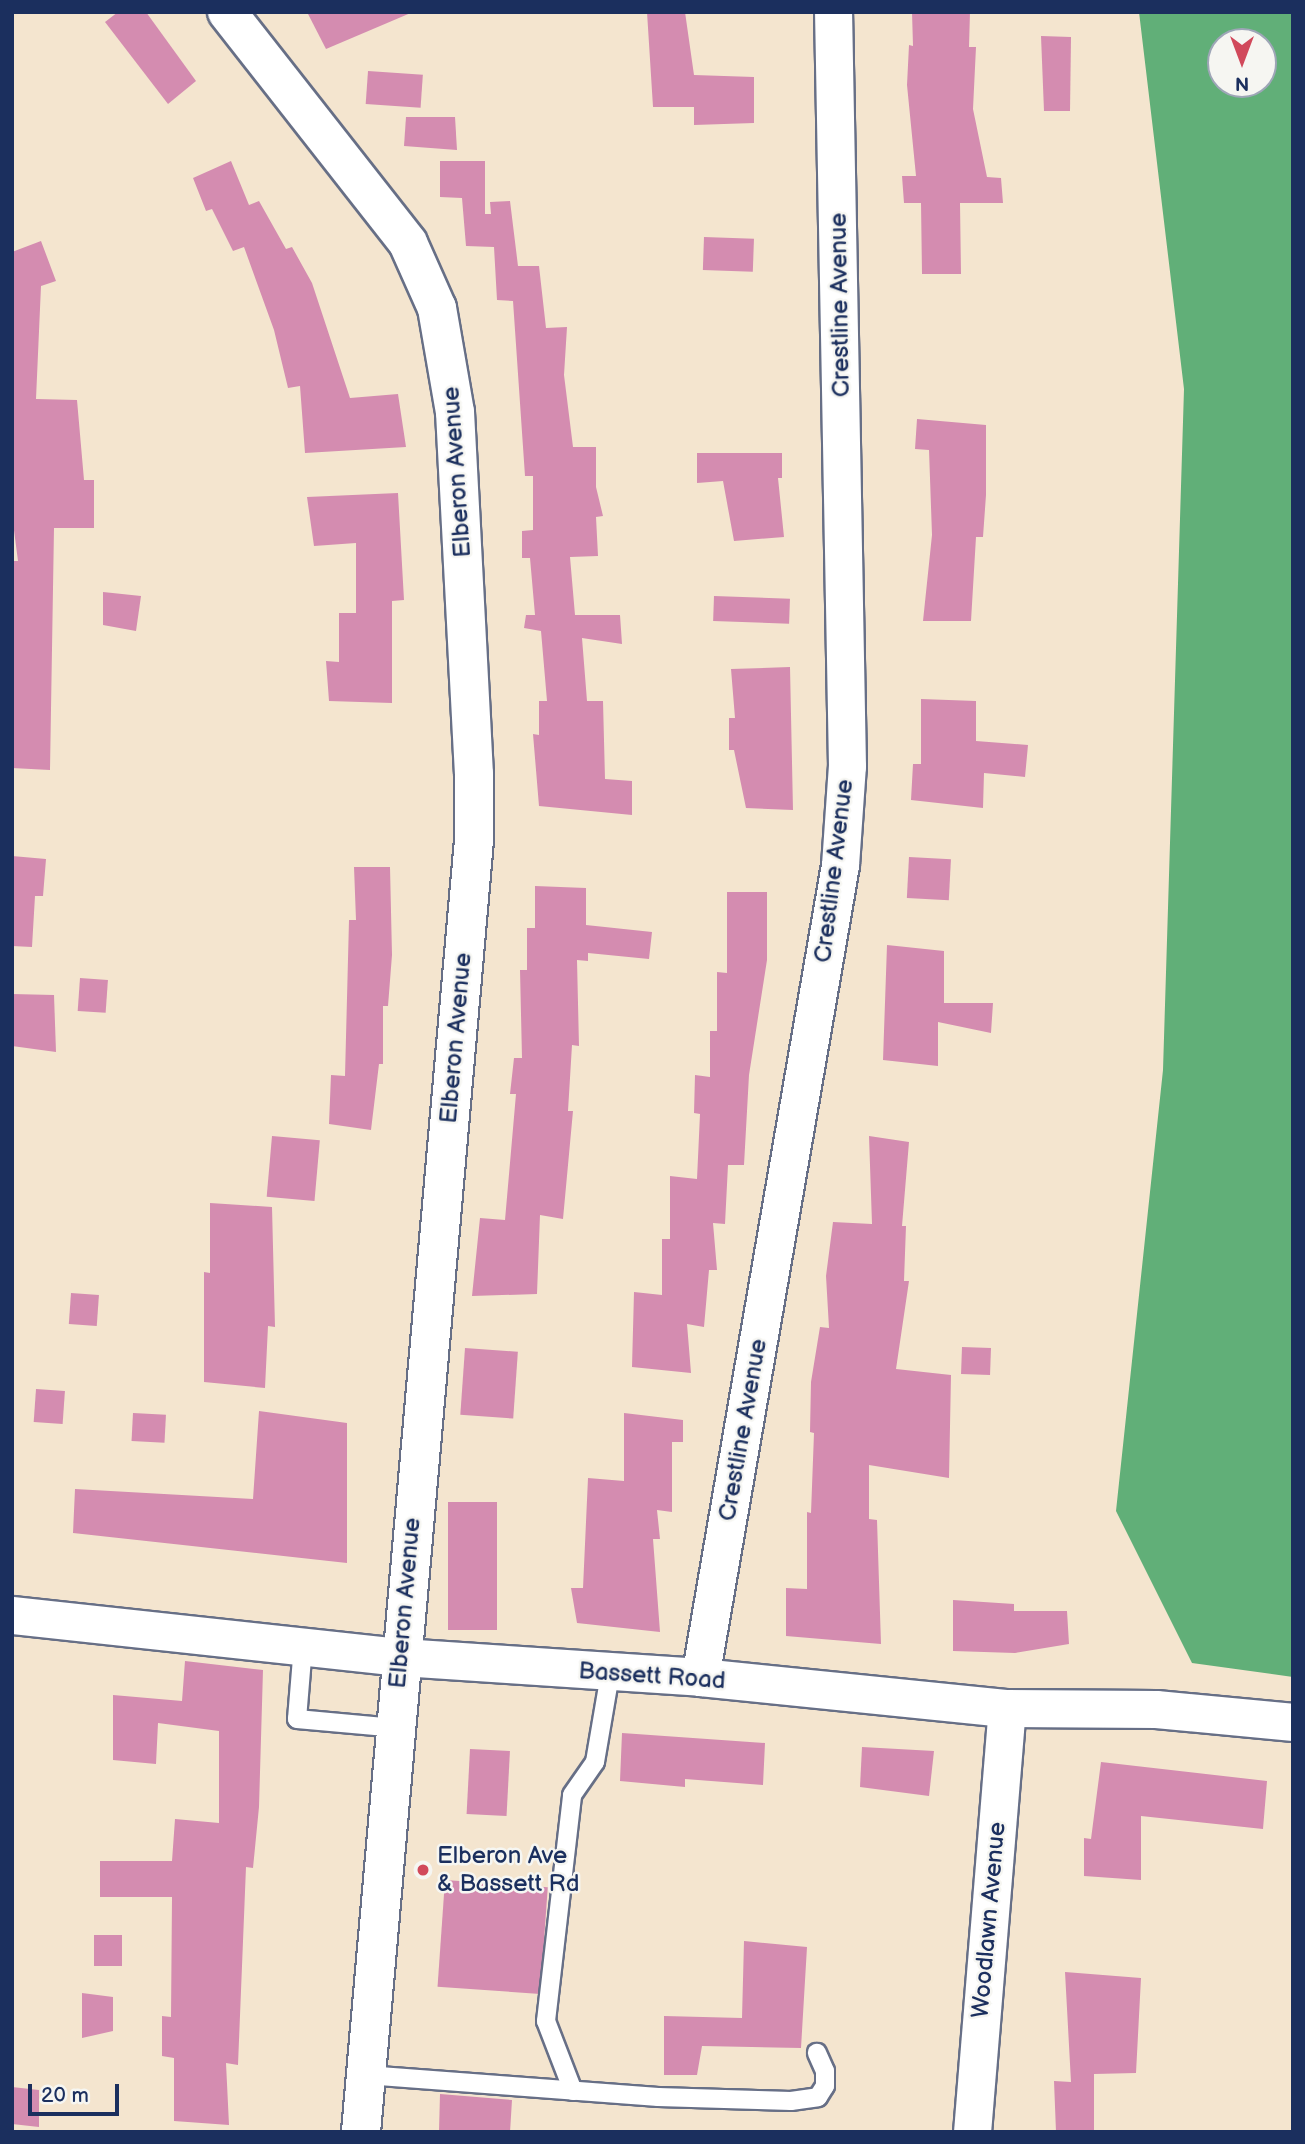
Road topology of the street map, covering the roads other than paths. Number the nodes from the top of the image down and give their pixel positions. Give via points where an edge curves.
1 (227, 12) edge
2 (833, 12) edge
3 (12, 1615) edge
4 (303, 1646) junction
5 (401, 1657) junction
6 (610, 1674) junction
7 (700, 1677) junction
8 (1007, 1709) junction
9 (1293, 1722) edge
10 (395, 1728) junction
11 (817, 2053) dead end
12 (366, 2075) junction
13 (573, 2091) junction
14 (361, 2132) edge
15 (972, 2132) edge

1 - 5 street, Elberon Avenue via 408,243 437,308 455,412 474,840
2 - 7 street, Crestline Avenue via 847,766 840,864
3 - 4 street, Bassett Road
4 - 5 street, Bassett Road
4 - 10 lane via 298,1718
5 - 6 street, Bassett Road
5 - 10 street, Elberon Avenue
6 - 7 street, Bassett Road
6 - 13 lane via 595,1762 572,1795 546,2021
7 - 8 street, Bassett Road
8 - 9 street, Bassett Road via 1156,1709
8 - 15 street, Woodlawn Avenue
10 - 12 street, Elberon Avenue
11 - 13 lane via 825,2071 825,2086 818,2097
12 - 13 lane
12 - 14 street, Elberon Avenue

